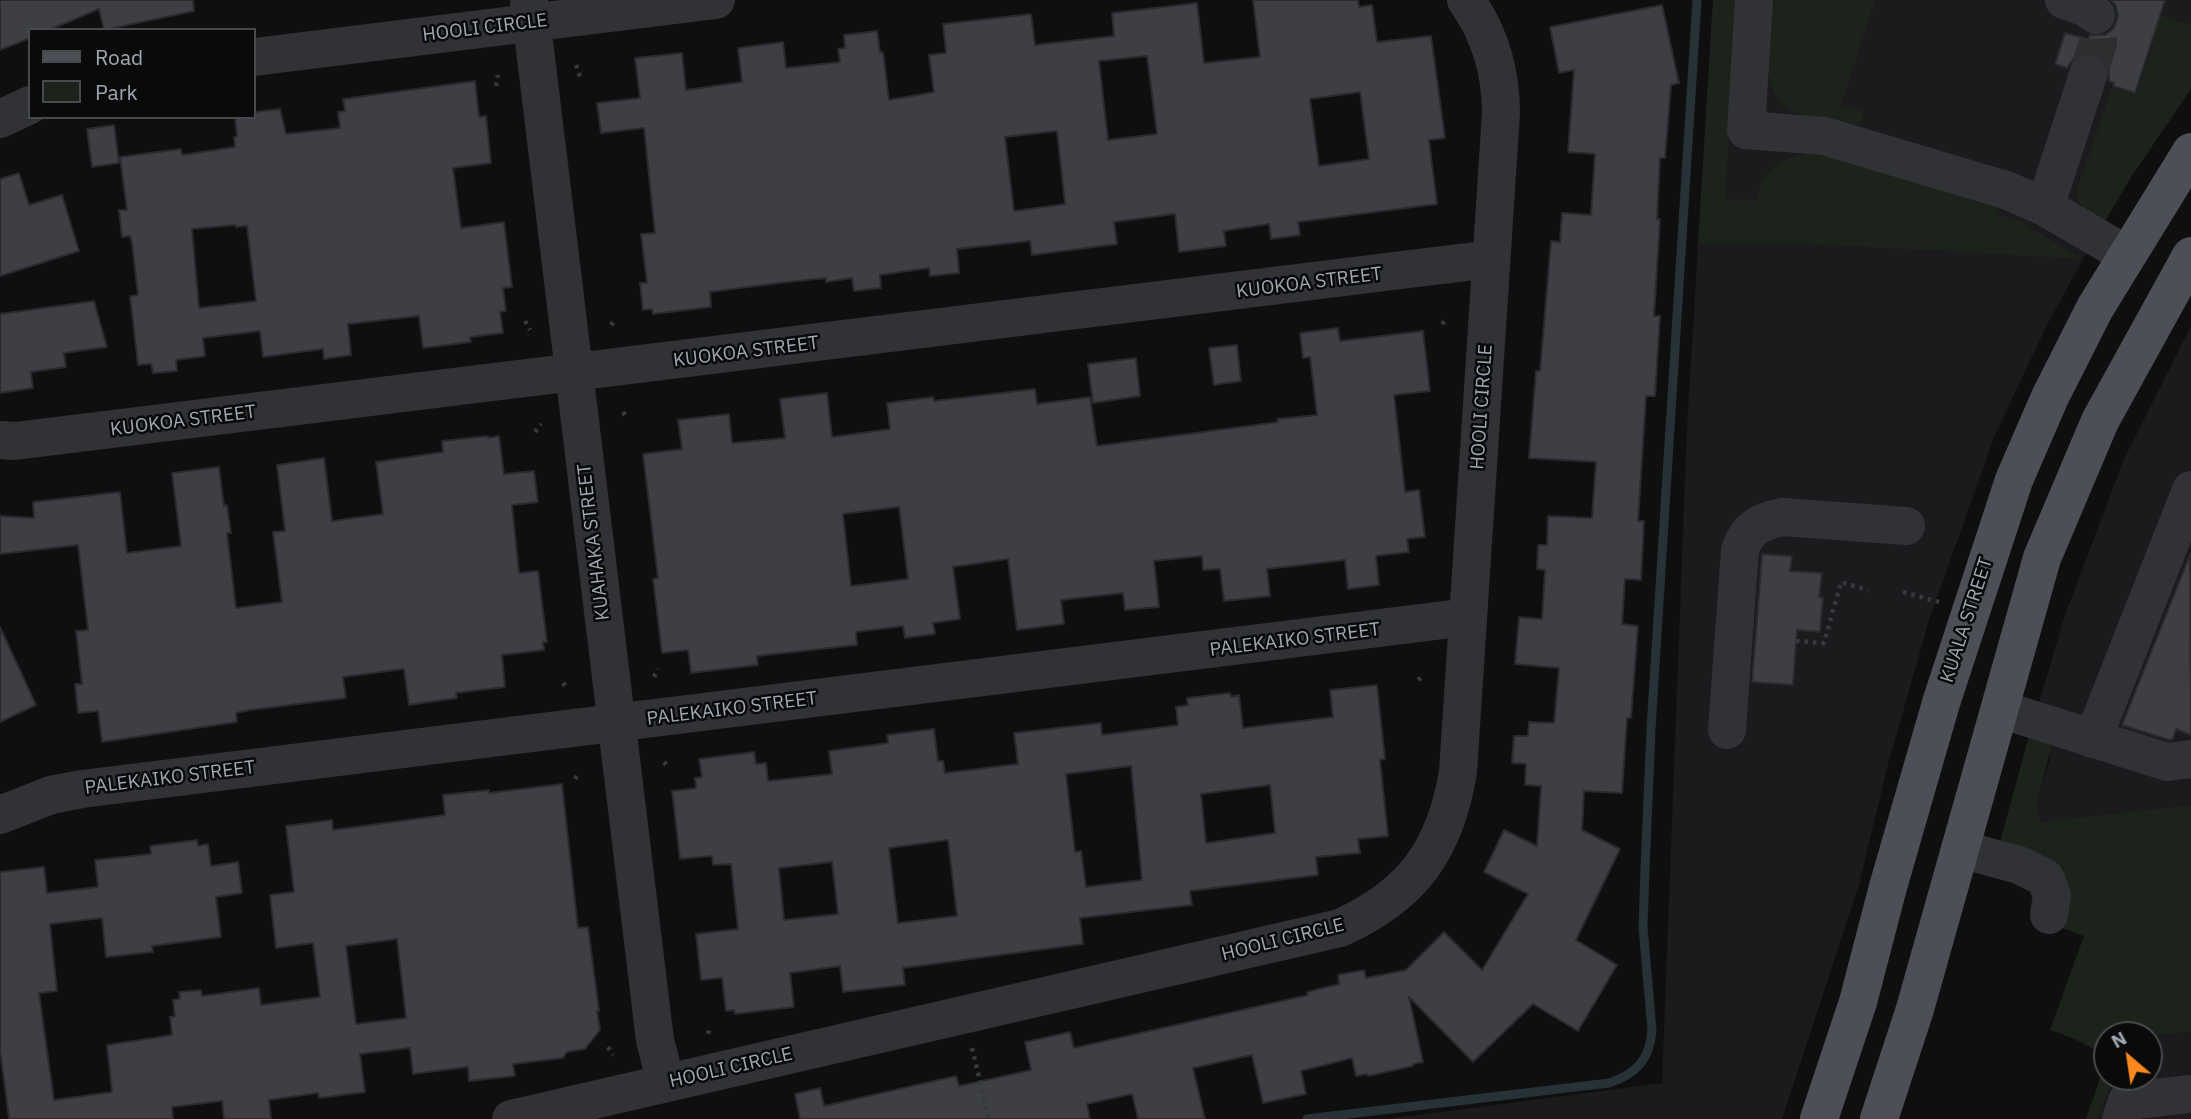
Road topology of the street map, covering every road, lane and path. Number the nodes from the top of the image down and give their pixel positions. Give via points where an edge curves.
1 (716, 0) edge
2 (1466, 0) edge
3 (1754, 0) edge
4 (531, 11) edge
5 (256, 57) edge
6 (576, 65) dead end
7 (498, 75) dead end
8 (2088, 75) tunnel mouth
9 (580, 77) dead end
10 (496, 86) dead end
11 (28, 106) edge
12 (0, 119) edge
13 (2191, 152) edge
14 (2045, 207) junction
15 (2127, 254) junction
16 (1491, 258) junction
17 (2185, 278) edge
18 (616, 319) dead end
19 (526, 321) dead end
20 (611, 325) dead end
21 (530, 331) dead end
22 (573, 373) junction
23 (623, 412) dead end
24 (627, 418) dead end
25 (541, 424) dead end
26 (535, 432) dead end
27 (0, 440) edge
28 (2191, 490) edge
29 (1906, 526) dead end
30 (1868, 590) dead end
31 (1903, 592) dead end
32 (1944, 604) dead end
33 (1468, 617) junction
34 (1796, 641) dead end
35 (658, 669) dead end
36 (1423, 676) dead end
37 (654, 677) dead end
38 (1418, 680) dead end
39 (2000, 709) junction
40 (616, 723) junction
41 (1727, 730) dead end
42 (2093, 739) junction
43 (2191, 759) edge
44 (0, 815) edge
45 (1960, 849) junction
46 (2049, 915) dead end
47 (710, 1027) dead end
48 (708, 1034) dead end
49 (608, 1047) dead end
50 (973, 1049) dead end
51 (613, 1055) dead end
52 (666, 1083) junction
53 (2191, 1094) edge
54 (511, 1119) edge
55 (989, 1119) edge
56 (1819, 1119) edge
57 (1879, 1119) edge
58 (2121, 1119) edge

1 - 4 street, HOOLI CIRCLE
2 - 16 street, HOOLI CIRCLE via 1488,39 1501,95
3 - 14 street via 1746,130 1824,136 2006,190
4 - 5 street, HOOLI CIRCLE
4 - 22 street, KUAHAKA STREET
6 - 9 path
7 - 10 path
8 - 14 street
11 - 12 street
13 - 15 main road, KUALA STREET
14 - 15 street
15 - 17 main road
15 - 56 main road, KUALA STREET via 2050,397 2014,480 1941,703 1858,1002
16 - 22 street, KUOKOA STREET
16 - 33 street, HOOLI CIRCLE
17 - 39 main road via 2100,421 2074,479 2042,558
18 - 20 path
19 - 21 path
22 - 27 street, KUOKOA STREET
22 - 40 street, KUAHAKA STREET
23 - 24 path
25 - 26 path
28 - 42 street
29 - 41 street via 1783,517 1766,520 1744,538
30 - 34 path via 1841,582 1824,643
31 - 32 path
33 - 40 street, PALEKAIKO STREET
33 - 52 street, HOOLI CIRCLE via 1452,807 1426,861 1407,884 1362,918 1340,928
35 - 37 path
36 - 38 path
39 - 42 street
39 - 45 main road
40 - 44 street, PALEKAIKO STREET via 82,789 51,795
40 - 52 street, KUAHAKA STREET via 655,1040
42 - 43 street via 2167,762
45 - 46 street via 2019,865 2045,878 2052,895
45 - 57 main road
47 - 48 path
49 - 51 path
50 - 55 path
52 - 54 street, HOOLI CIRCLE
53 - 58 street via 2127,1101

